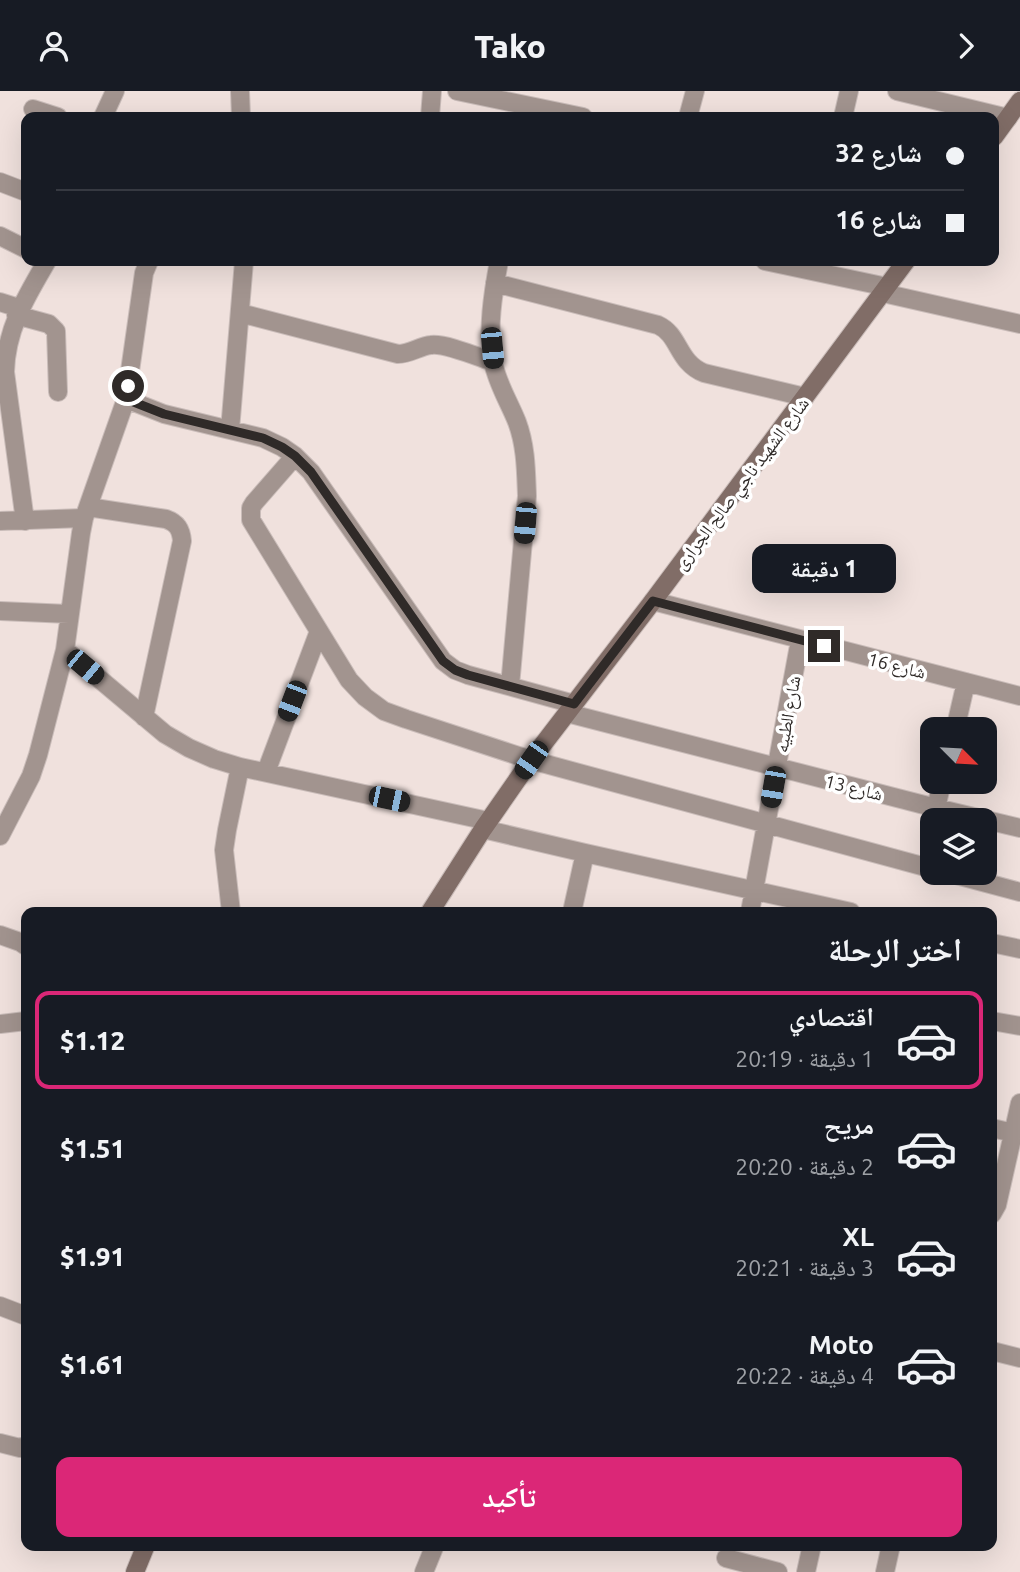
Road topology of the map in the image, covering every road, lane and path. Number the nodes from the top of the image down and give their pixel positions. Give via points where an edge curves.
1 (115, 91) edge
2 (240, 91) edge
3 (432, 91) edge
4 (457, 91) edge
5 (695, 91) edge
6 (849, 91) edge
7 (897, 91) edge
8 (959, 98) edge
9 (1020, 101) edge
10 (33, 109) dead end
11 (42, 112) edge
12 (105, 112) edge
13 (241, 112) edge
14 (430, 112) edge
15 (559, 112) edge
16 (689, 112) edge
17 (844, 112) edge
18 (981, 112) edge
19 (1006, 128) edge
20 (0, 182) edge
21 (21, 190) edge
22 (0, 236) edge
23 (21, 246) edge
24 (44, 266) edge
25 (146, 266) edge
26 (244, 266) edge
27 (498, 266) edge
28 (814, 266) edge
29 (902, 266) edge
30 (495, 283) junction
31 (885, 290) junction
32 (0, 302) edge
33 (18, 312) junction
34 (240, 313) junction
35 (1020, 324) edge
36 (493, 362) junction
37 (2, 372) edge
38 (58, 392) dead end
39 (805, 397) junction
40 (126, 399) junction
41 (230, 429) junction
42 (7, 447) edge
43 (295, 456) junction
44 (86, 512) junction
45 (0, 521) edge
46 (25, 521) junction
47 (653, 601) junction
48 (0, 611) edge
49 (69, 614) junction
50 (318, 631) junction
51 (800, 640) junction
52 (65, 650) junction
53 (966, 682) junction
54 (510, 686) junction
55 (1020, 696) edge
56 (570, 709) junction
57 (144, 717) junction
58 (958, 717) edge
59 (531, 760) junction
60 (240, 767) junction
61 (777, 768) junction
62 (265, 772) junction
63 (939, 795) edge
64 (936, 808) joint
65 (997, 823) edge
66 (766, 824) junction
67 (485, 825) junction
68 (2, 828) edge
69 (1020, 828) edge
70 (585, 853) junction
71 (920, 865) edge
72 (994, 885) edge
73 (754, 891) junction
74 (1020, 892) edge
75 (231, 907) edge
76 (433, 907) edge
77 (573, 907) edge
78 (751, 907) edge
79 (829, 907) edge
80 (0, 936) edge
81 (21, 943) edge
82 (997, 944) edge
83 (1020, 949) edge
84 (0, 1015) edge
85 (21, 1020) edge
86 (21, 1021) edge
87 (997, 1022) edge
88 (0, 1024) edge
89 (1020, 1026) edge
90 (1020, 1103) edge
91 (997, 1130) edge
92 (1013, 1133) junction
93 (997, 1205) edge
94 (0, 1306) edge
95 (21, 1314) edge
96 (997, 1352) edge
97 (1020, 1358) edge
98 (0, 1443) edge
99 (21, 1448) edge
100 (144, 1551) edge
101 (433, 1551) edge
102 (811, 1551) edge
103 (889, 1551) edge
104 (725, 1558) edge
105 (135, 1572) edge
106 (424, 1572) edge
107 (778, 1572) edge
108 (806, 1572) edge
109 (884, 1572) edge

1 - 12 street
2 - 13 street
3 - 14 street
4 - 15 street
5 - 16 street
6 - 17 street
7 - 8 street
8 - 18 street
9 - 19 street
10 - 11 street
20 - 21 street
22 - 23 street
24 - 33 street
25 - 40 street
26 - 34 street
27 - 30 street
28 - 31 street
29 - 31 street, شارع الشهيد ناجي صالح الجرارى
30 - 36 street
30 - 39 street via 658,325 666,328 696,370
31 - 35 street
31 - 39 street, شارع الشهيد ناجي صالح الجرارى
32 - 33 street
33 - 37 street
33 - 38 street via 56,331
34 - 36 street via 398,354 439,345
34 - 41 street
36 - 54 street via 524,446 526,471
37 - 42 street
39 - 47 street, شارع الشهيد ناجي صالح الجرارى
40 - 41 street, شارع 13 via 164,414
40 - 44 street
41 - 43 street, شارع 13 via 263,438
42 - 46 street
43 - 50 street via 254,503 251,520
43 - 54 street, شارع 13 via 311,472 443,661 468,675
44 - 46 street
44 - 49 street
44 - 57 street via 166,519 181,534
45 - 46 street
47 - 51 street, شارع 16
47 - 56 street, شارع الشهيد ناجي صالح الجرارى
48 - 49 street
49 - 52 street
50 - 59 street via 349,680 384,711
50 - 62 street
51 - 53 street, شارع 16
51 - 61 street, شارع الطبيه
52 - 57 street
52 - 68 street via 31,776
53 - 55 street, شارع 16
53 - 58 street
54 - 56 street, شارع 13
56 - 59 street, شارع الشهيد ناجي صالح الجرارى
56 - 61 street, شارع 13
57 - 60 street via 189,748
59 - 66 street
59 - 67 street, شارع الشهيد ناجي صالح الجرارى
60 - 62 street
60 - 75 street via 225,850
61 - 64 street, شارع 13
61 - 66 street, شارع الطبيه
62 - 67 street
63 - 64 street
65 - 69 street, شارع 13
66 - 71 street
66 - 73 street, شارع الطبيه
67 - 70 street
67 - 76 street, شارع الشهيد ناجي صالح الجرارى
70 - 73 street
70 - 77 street
72 - 74 street
73 - 78 street, شارع الطبيه
73 - 79 street
80 - 81 street
82 - 83 street
84 - 85 street
86 - 88 street
87 - 89 street
90 - 92 street
91 - 92 street
92 - 93 street
94 - 95 street
96 - 97 street
98 - 99 street
100 - 105 street
101 - 106 street
102 - 108 street
103 - 109 street
104 - 107 street

